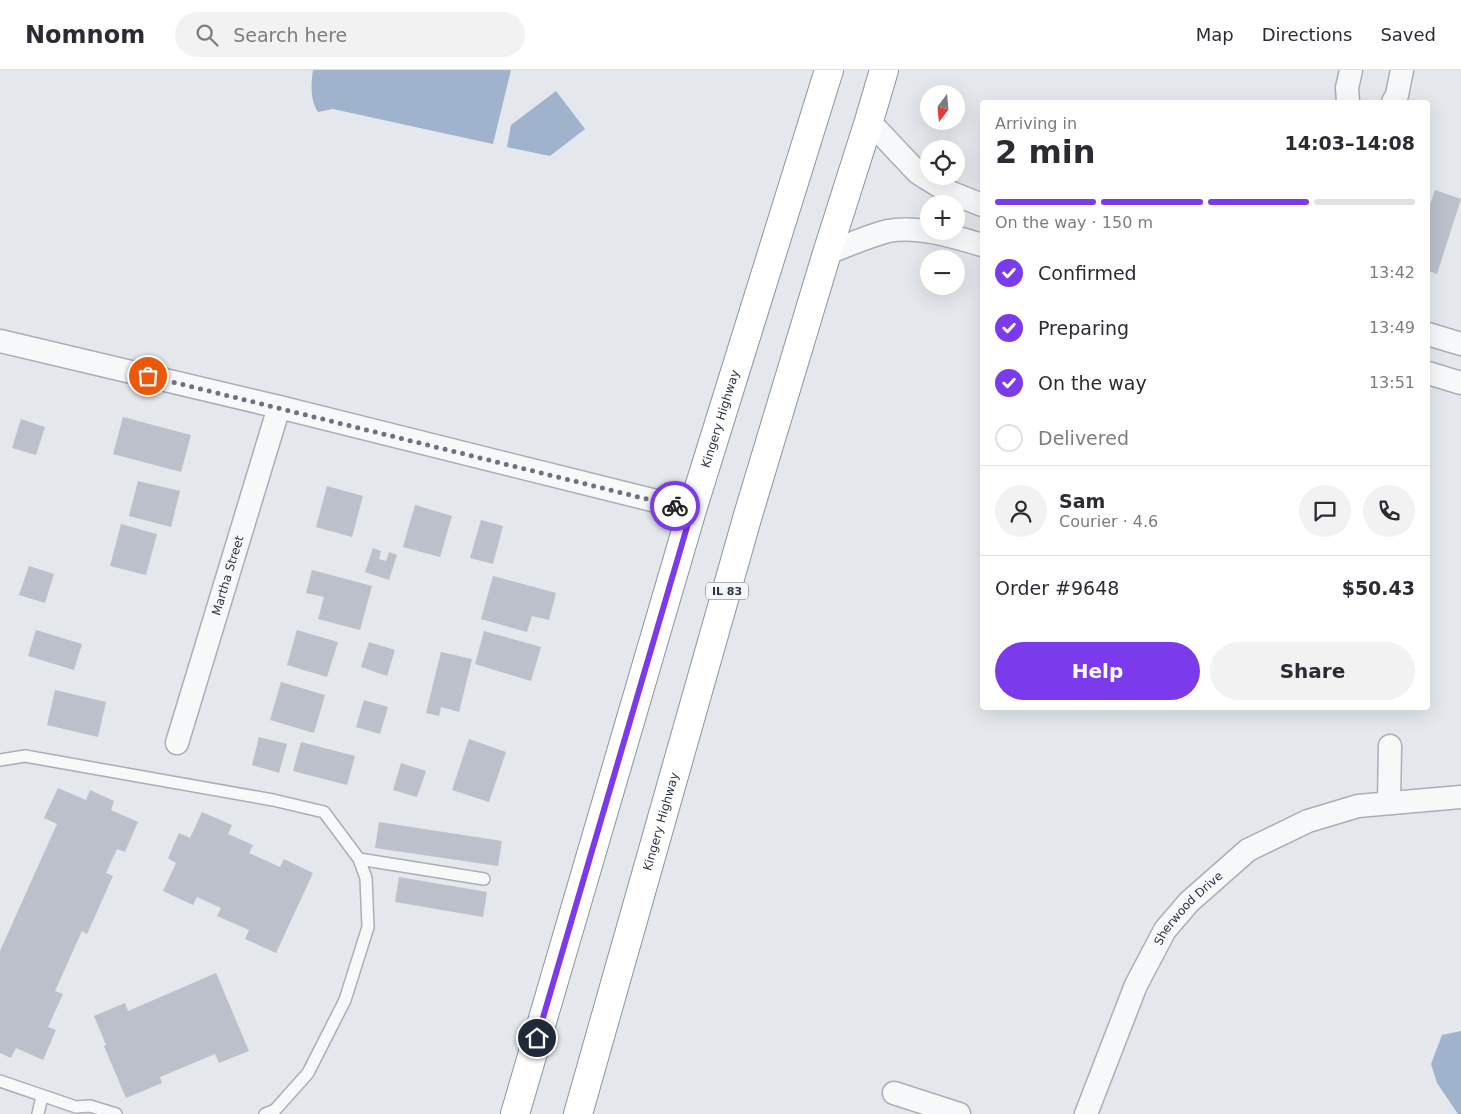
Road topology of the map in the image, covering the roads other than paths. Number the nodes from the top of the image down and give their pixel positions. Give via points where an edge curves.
1 (829, 70) edge
2 (884, 70) edge
3 (1351, 70) edge
4 (1402, 70) edge
5 (1348, 100) edge
6 (1394, 100) edge
7 (870, 121) junction
8 (980, 204) edge
9 (980, 244) edge
10 (827, 253) junction
11 (1430, 335) edge
12 (0, 341) edge
13 (1461, 344) edge
14 (1430, 374) edge
15 (1461, 383) edge
16 (278, 408) junction
17 (692, 510) junction
18 (177, 743) dead end
19 (1390, 746) dead end
20 (0, 760) edge
21 (1461, 797) edge
22 (1389, 803) junction
23 (359, 859) junction
24 (484, 879) dead end
25 (0, 1081) edge
26 (894, 1093) dead end
27 (42, 1096) junction
28 (75, 1111) edge
29 (38, 1114) edge
30 (116, 1114) edge
31 (265, 1114) edge
32 (515, 1114) edge
33 (578, 1114) edge
34 (959, 1114) edge
35 (1086, 1114) edge

1 - 17 highway, Kingery Highway
2 - 7 highway, Kingery Highway / IL 83
3 - 5 street
4 - 6 street
7 - 8 street via 918,174 947,191
7 - 10 highway, Kingery Highway / IL 83
9 - 10 street via 915,230 889,231
10 - 33 highway, Kingery Highway / IL 83
11 - 13 street
12 - 16 street
14 - 15 street
16 - 17 street
16 - 18 street, Martha Street
17 - 32 highway, Kingery Highway
19 - 22 street
20 - 23 lane via 25,756 324,812
21 - 22 street, Sherwood Drive
22 - 35 street, Sherwood Drive via 1358,806 1308,821 1248,850 1189,902 1166,930 1136,985
23 - 24 lane
23 - 31 lane via 366,878 368,927 345,1000 308,1073 275,1110
25 - 27 lane
26 - 34 street
27 - 28 lane
27 - 29 lane
28 - 30 lane via 90,1106

